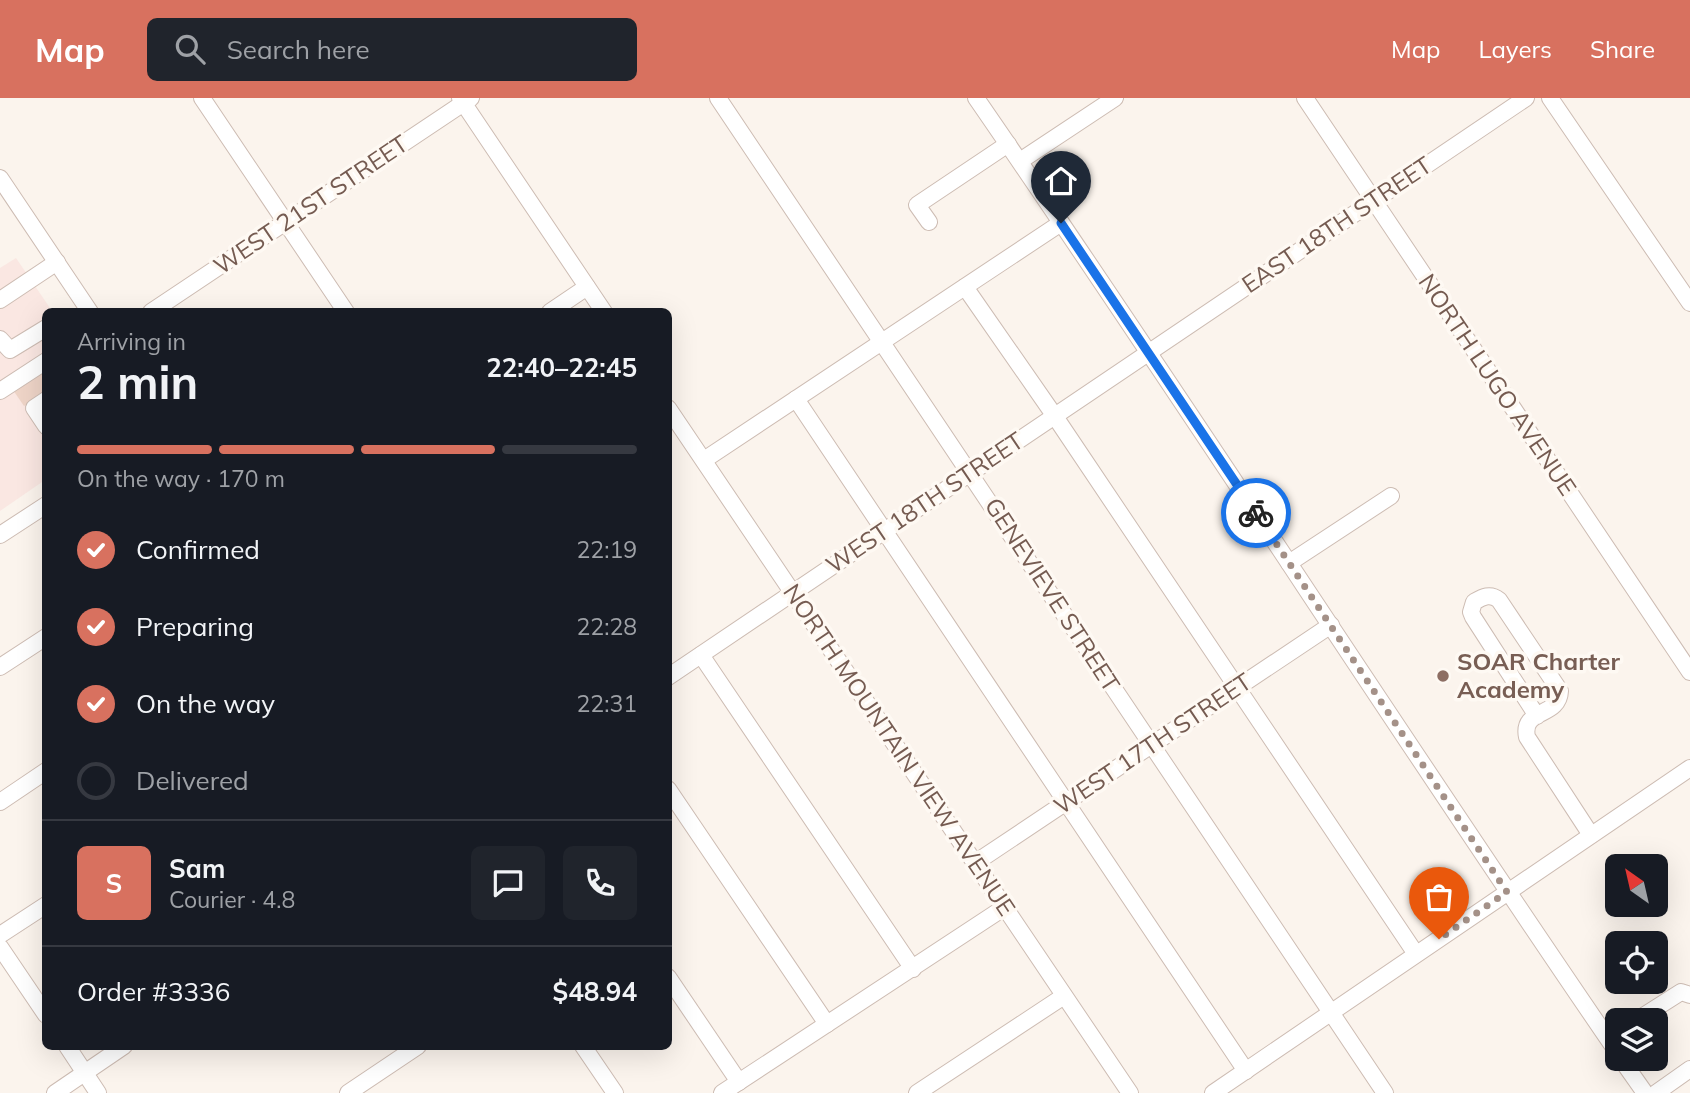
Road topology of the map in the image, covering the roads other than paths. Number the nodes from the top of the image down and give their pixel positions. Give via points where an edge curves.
1 (202, 98) edge
2 (718, 98) edge
3 (976, 98) edge
4 (1115, 98) edge
5 (1527, 98) edge
6 (1550, 98) edge
7 (465, 100) edge
8 (1313, 101) edge
9 (1008, 144) junction
10 (1020, 161) junction
11 (0, 178) edge
12 (1373, 201) junction
13 (285, 222) junction
14 (929, 222) dead end
15 (1061, 223) junction
16 (57, 262) junction
17 (587, 287) junction
18 (965, 287) junction
19 (0, 300) edge
20 (1690, 303) edge
21 (81, 308) edge
22 (157, 308) edge
23 (343, 308) edge
24 (556, 308) edge
25 (601, 308) edge
26 (42, 330) edge
27 (0, 339) edge
28 (883, 341) junction
29 (1147, 352) junction
30 (42, 364) edge
31 (0, 391) edge
32 (796, 399) junction
33 (42, 403) edge
34 (672, 414) edge
35 (1054, 415) junction
36 (42, 420) edge
37 (704, 460) junction
38 (971, 472) junction
39 (1391, 496) dead end
40 (42, 508) edge
41 (886, 530) junction
42 (0, 535) edge
43 (1289, 563) junction
44 (793, 592) junction
45 (1331, 625) junction
46 (42, 640) edge
47 (701, 655) junction
48 (0, 667) edge
49 (1690, 672) edge
50 (672, 674) edge
51 (1238, 687) junction
52 (1537, 716) junction
53 (1151, 745) junction
54 (1690, 768) edge
55 (42, 774) edge
56 (672, 795) edge
57 (0, 802) edge
58 (1066, 802) junction
59 (1591, 835) junction
60 (975, 863) junction
61 (1507, 892) junction
62 (1005, 907) junction
63 (42, 908) edge
64 (0, 935) edge
65 (0, 947) edge
66 (1416, 954) junction
67 (913, 969) junction
68 (672, 983) edge
69 (1690, 995) edge
70 (1064, 996) junction
71 (1656, 1008) edge
72 (42, 1009) edge
73 (1331, 1012) junction
74 (828, 1024) junction
75 (1605, 1029) edge
76 (69, 1050) edge
77 (118, 1050) edge
78 (412, 1050) edge
79 (586, 1050) edge
80 (1690, 1069) edge
81 (1247, 1071) junction
82 (1630, 1071) edge
83 (84, 1073) junction
84 (739, 1082) junction
85 (55, 1093) edge
86 (98, 1093) edge
87 (348, 1093) edge
88 (615, 1093) edge
89 (722, 1093) edge
90 (917, 1093) edge
91 (1130, 1093) edge
92 (1213, 1093) edge
93 (1385, 1093) edge
94 (1645, 1093) edge
95 (1656, 1093) edge

1 - 13 street
2 - 28 street, GENEVIEVE STREET
3 - 9 street
4 - 10 street
5 - 12 street, EAST 18TH STREET
6 - 20 street
7 - 13 street, WEST 21ST STREET
7 - 17 street
8 - 12 street, NORTH LUGO AVENUE
9 - 10 street
9 - 14 street via 917,205
10 - 15 street
11 - 16 street
12 - 29 street, EAST 18TH STREET
12 - 49 street, NORTH LUGO AVENUE
13 - 22 street, WEST 21ST STREET
13 - 23 street
15 - 18 street
15 - 29 street
16 - 19 street
16 - 21 street
17 - 24 street
17 - 25 street
18 - 28 street
18 - 35 street
26 - 27 street via 10,350
28 - 32 street
28 - 38 street, GENEVIEVE STREET
29 - 35 street, WEST 18TH STREET
29 - 43 street
30 - 31 street
32 - 37 street
32 - 41 street
33 - 36 street via 34,408
34 - 37 street, NORTH MOUNTAIN VIEW AVENUE
35 - 38 street, WEST 18TH STREET
35 - 51 street
37 - 44 street, NORTH MOUNTAIN VIEW AVENUE
38 - 41 street, WEST 18TH STREET
38 - 53 street, GENEVIEVE STREET
39 - 43 street
40 - 42 street
41 - 44 street, WEST 18TH STREET
41 - 58 street
43 - 45 street
44 - 47 street, WEST 18TH STREET
44 - 60 street, NORTH MOUNTAIN VIEW AVENUE
45 - 51 street, WEST 17TH STREET
45 - 61 street
46 - 48 street
47 - 50 street, WEST 18TH STREET
47 - 67 street
51 - 53 street, WEST 17TH STREET
51 - 66 street
52 - 52 street via 1556,705 1560,691 1499,600 1484,596 1474,602 1473,617
52 - 59 street via 1525,727 1527,737
53 - 58 street, WEST 17TH STREET
53 - 73 street, GENEVIEVE STREET
54 - 59 street
55 - 57 street
56 - 74 street
58 - 60 street, WEST 17TH STREET
58 - 81 street
59 - 61 street
60 - 62 street, NORTH MOUNTAIN VIEW AVENUE
61 - 66 street
61 - 75 street
62 - 67 street
62 - 70 street, NORTH MOUNTAIN VIEW AVENUE
63 - 64 street
65 - 72 street
66 - 73 street
67 - 74 street
68 - 84 street
69 - 71 street via 1681,992
70 - 90 street
70 - 91 street, NORTH MOUNTAIN VIEW AVENUE
73 - 81 street
73 - 93 street, GENEVIEVE STREET
74 - 84 street
76 - 83 street
77 - 83 street
78 - 87 street
79 - 88 street
80 - 95 street
81 - 92 street
82 - 94 street
83 - 85 street
83 - 86 street
84 - 89 street

